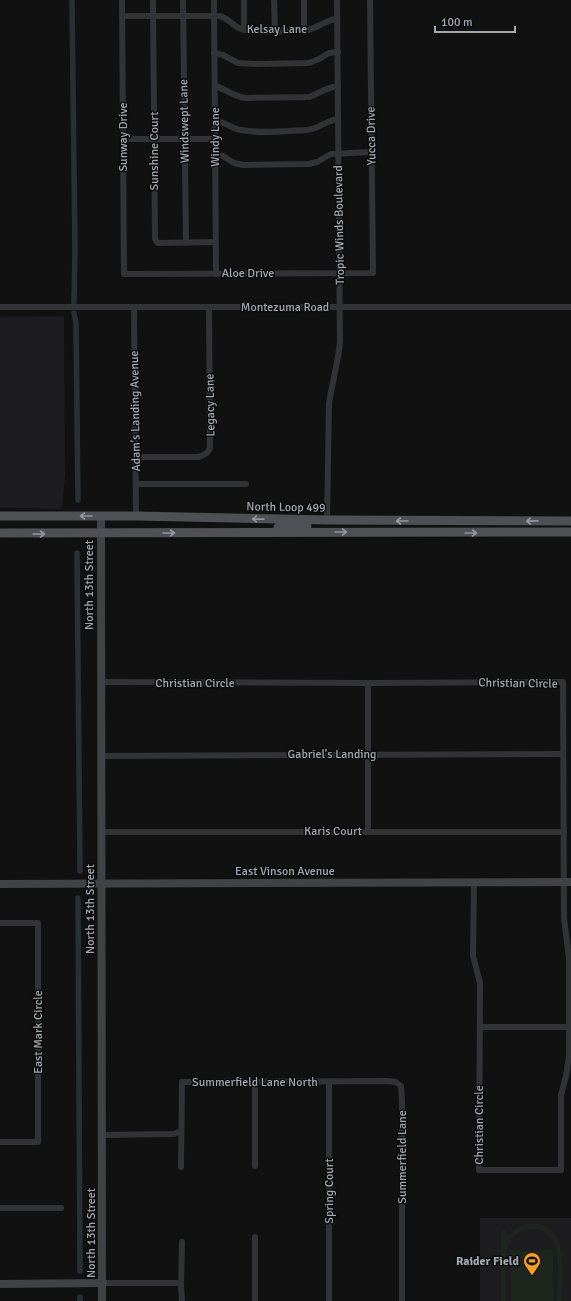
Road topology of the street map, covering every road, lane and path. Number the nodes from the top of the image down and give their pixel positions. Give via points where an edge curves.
1 (122, 0) edge
2 (153, 0) edge
3 (183, 0) edge
4 (214, 0) edge
5 (244, 0) edge
6 (274, 0) edge
7 (304, 0) edge
8 (337, 0) edge
9 (370, 0) edge
10 (122, 16) junction
11 (154, 16) junction
12 (184, 16) junction
13 (214, 16) junction
14 (337, 19) junction
15 (244, 30) junction
16 (304, 30) junction
17 (275, 31) junction
18 (338, 52) junction
19 (214, 53) junction
20 (215, 86) junction
21 (338, 86) junction
22 (338, 119) junction
23 (215, 121) junction
24 (123, 139) junction
25 (154, 139) junction
26 (185, 139) junction
27 (215, 139) junction
28 (371, 152) junction
29 (215, 154) junction
30 (338, 154) junction
31 (215, 242) junction
32 (186, 243) junction
33 (373, 272) joint
34 (340, 273) junction
35 (124, 274) joint
36 (216, 274) junction
37 (0, 307) edge
38 (134, 307) junction
39 (209, 307) junction
40 (340, 307) junction
41 (571, 307) edge
42 (135, 456) junction
43 (136, 484) junction
44 (246, 484) dead end
45 (0, 516) edge
46 (101, 516) junction
47 (136, 516) junction
48 (327, 520) junction
49 (571, 521) edge
50 (571, 532) edge
51 (0, 533) edge
52 (239, 533) junction
53 (102, 534) junction
54 (102, 682) junction
55 (368, 683) junction
56 (368, 754) junction
57 (563, 754) junction
58 (101, 756) junction
59 (368, 831) junction
60 (102, 832) junction
61 (564, 832) junction
62 (474, 882) junction
63 (567, 882) edge
64 (0, 884) edge
65 (102, 884) junction
66 (0, 923) edge
67 (480, 1027) junction
68 (569, 1027) junction
69 (254, 1082) junction
70 (329, 1082) junction
71 (181, 1131) junction
72 (102, 1134) junction
73 (0, 1142) edge
74 (255, 1166) dead end
75 (181, 1167) dead end
76 (0, 1208) edge
77 (61, 1208) dead end
78 (255, 1236) dead end
79 (182, 1242) dead end
80 (103, 1283) junction
81 (0, 1284) edge
82 (181, 1286) junction
83 (102, 1301) edge
84 (182, 1301) edge
85 (255, 1301) edge
86 (329, 1301) edge
87 (402, 1301) edge

1 - 10 street, Sunway Drive
2 - 11 street, Sunshine Court
3 - 12 street, Windswept Lane
4 - 13 street, Windy Lane
5 - 15 street
6 - 17 street
7 - 16 street
8 - 14 street, Tropic Winds Boulevard
9 - 28 street, Yucca Drive
10 - 11 street, Kelsay Lane
10 - 24 street, Sunway Drive
11 - 12 street, Kelsay Lane
11 - 25 street, Sunshine Court
12 - 13 street, Kelsay Lane
12 - 26 street, Windswept Lane
13 - 15 street, Kelsay Lane via 223,17
13 - 19 street, Windy Lane
14 - 16 street, Kelsay Lane
14 - 18 street, Tropic Winds Boulevard
15 - 17 street, Kelsay Lane
16 - 17 street, Kelsay Lane
18 - 19 street via 329,53 309,63 257,64 238,63
18 - 21 street, Tropic Winds Boulevard
19 - 20 street, Windy Lane
20 - 21 street via 236,96 253,98 309,97 327,88
20 - 23 street, Windy Lane
21 - 22 street, Tropic Winds Boulevard
22 - 23 street via 307,130 244,131
22 - 30 street, Tropic Winds Boulevard
23 - 27 street, Windy Lane
24 - 25 street
24 - 35 street, Sunway Drive
25 - 26 street
25 - 32 street, Sunshine Court via 156,241
26 - 27 street
26 - 32 street, Windswept Lane
27 - 29 street, Windy Lane
28 - 30 street
28 - 33 street, Yucca Drive
29 - 30 street via 238,164 258,165 309,164 326,156
29 - 31 street, Windy Lane
30 - 34 street, Tropic Winds Boulevard
31 - 32 street, Sunshine Court
31 - 36 street, Windy Lane
33 - 34 street, Aloe Drive
34 - 36 street, Aloe Drive
34 - 40 street, Tropic Winds Boulevard
35 - 36 street, Aloe Drive
37 - 38 street, Montezuma Road
38 - 39 street, Montezuma Road
38 - 42 street, Adam's Landing Avenue
39 - 40 street, Montezuma Road
39 - 42 street, Legacy Lane via 210,448 207,453 199,456
40 - 41 street, Montezuma Road
40 - 48 street, Tropic Winds Boulevard via 339,356 329,404
42 - 43 street, Adam's Landing Avenue
43 - 44 street
43 - 47 street, Adam's Landing Avenue
46 -> 45 main road, North Loop 499
46 - 47 main road, North Loop 499
46 - 53 street, North 13th Street
48 -> 47 main road, North Loop 499
49 -> 48 main road, North Loop 499
48 - 52 main road via 324,526 269,527
52 -> 50 main road, North Loop 499
51 -> 53 main road, North Loop 499
53 -> 52 main road, North Loop 499
53 - 54 street, North 13th Street
54 - 55 street, Christian Circle
54 - 58 street, North 13th Street
55 - 56 street
55 - 57 street, Christian Circle via 563,682
56 - 57 street, Gabriel's Landing
56 - 58 street, Gabriel's Landing
56 - 59 street
57 - 61 street, Christian Circle
58 - 60 street, North 13th Street
59 - 60 street, Karis Court
59 - 61 street, Karis Court
60 - 65 street, North 13th Street
61 - 63 street, Christian Circle
62 - 63 street, East Vinson Avenue
62 - 65 street, East Vinson Avenue
62 - 67 street via 473,951 480,983
63 - 68 street, Christian Circle via 564,918 569,958
64 - 65 street, East Vinson Avenue
65 - 72 street, North 13th Street
66 - 73 street, East Mark Circle via 38,923 38,1142
67 - 68 street
67 - 68 street, Christian Circle via 479,1170 560,1170 561,1096 569,1056
69 - 70 street, Summerfield Lane North
69 - 71 street, Summerfield Lane North via 182,1082
69 - 74 street
70 - 86 street, Spring Court
70 - 87 street, Summerfield Lane via 388,1081 401,1086
71 - 72 street via 174,1134
71 - 75 street
72 - 80 street, North 13th Street
76 - 77 street
78 - 85 street
79 - 82 street
80 - 81 street
80 - 82 street via 176,1283
80 - 83 street, North 13th Street
82 - 84 street

